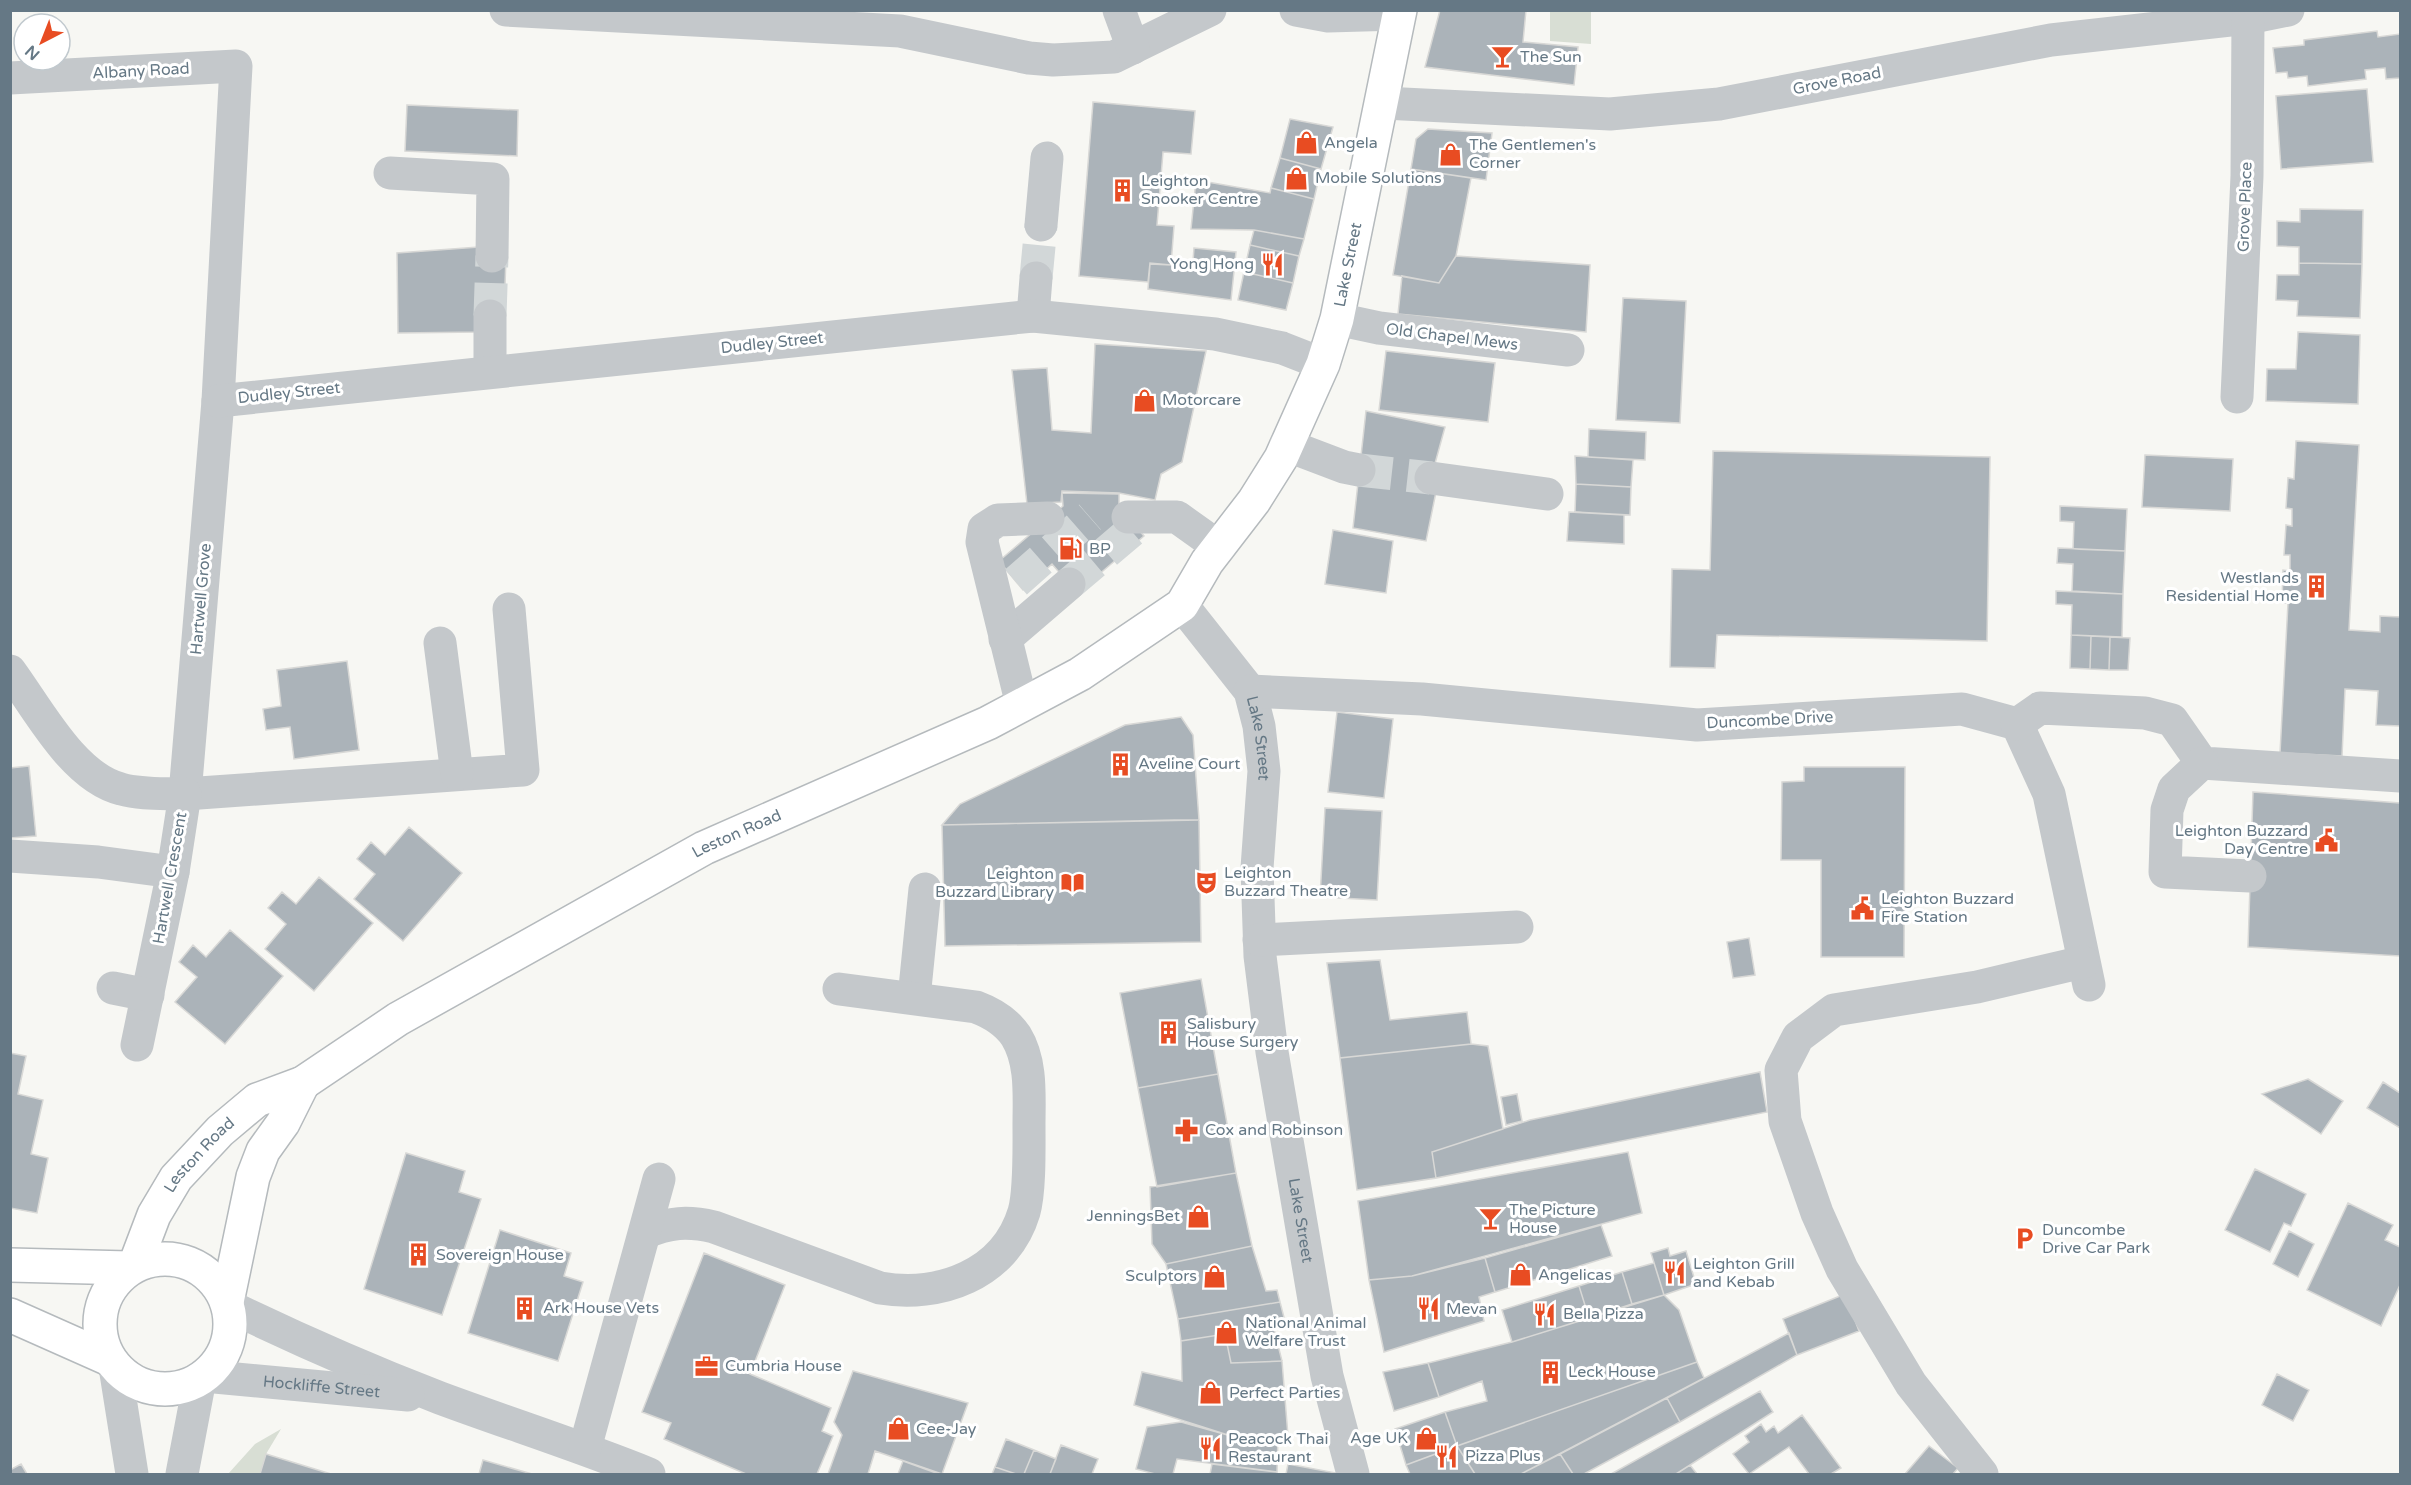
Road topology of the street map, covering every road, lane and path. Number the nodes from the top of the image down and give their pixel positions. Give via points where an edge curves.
1 (506, 10) edge
2 (1119, 10) edge
3 (1210, 10) edge
4 (1296, 10) edge
5 (2288, 10) edge
6 (1400, 12) edge
7 (2248, 18) junction
8 (1133, 48) junction
9 (236, 66) joint
10 (10, 78) edge
11 (1383, 103) junction
12 (1047, 158) dead end
13 (390, 173) dead end
14 (1041, 225) tunnel mouth
15 (492, 256) tunnel mouth
16 (1036, 278) tunnel mouth
17 (490, 316) tunnel mouth
18 (1033, 316) junction
19 (1337, 319) junction
20 (1568, 350) dead end
21 (1323, 364) junction
22 (490, 372) junction
23 (2237, 397) dead end
24 (218, 401) junction
25 (1286, 445) junction
26 (1359, 470) tunnel mouth
27 (1431, 478) tunnel mouth
28 (1547, 494) dead end
29 (1048, 518) dead end
30 (1137, 521) tunnel mouth
31 (1219, 547) junction
32 (1064, 577) tunnel mouth
33 (1002, 598) junction
34 (1182, 605) junction
35 (509, 609) dead end
36 (440, 643) dead end
37 (10, 671) edge
38 (1250, 691) junction
39 (1022, 705) junction
40 (2017, 724) junction
41 (2202, 763) junction
42 (457, 774) junction
43 (2400, 776) edge
44 (185, 794) junction
45 (10, 856) edge
46 (173, 872) junction
47 (2250, 876) dead end
48 (925, 889) dead end
49 (1517, 927) dead end
50 (1260, 948) junction
51 (113, 988) dead end
52 (839, 989) dead end
53 (148, 995) junction
54 (914, 998) junction
55 (137, 1045) dead end
56 (303, 1083) junction
57 (659, 1179) dead end
58 (645, 1233) junction
59 (10, 1265) edge
60 (132, 1267) junction
61 (227, 1304) junction
62 (10, 1315) edge
63 (112, 1363) junction
64 (202, 1378) junction
65 (440, 1397) junction
66 (585, 1448) junction
67 (1351, 1466) edge
68 (132, 1474) edge
69 (182, 1474) edge
70 (649, 1474) edge
71 (1982, 1474) edge

1 - 8 street via 900,31 1053,60 1114,57
2 - 8 street
3 - 8 street
4 - 6 street via 1328,15
5 - 7 street, Grove Road
6 - 11 main road, Lake Street
7 - 11 street, Grove Road via 2051,40 1697,106 1610,114
7 - 23 street, Grove Place via 2247,176
9 - 10 street, Albany Road
9 - 24 street, Hartwell Grove
11 - 19 main road, Lake Street
12 - 14 street
13 - 15 street via 493,179
16 - 18 street
17 - 22 street
18 - 21 street, Dudley Street via 1215,334 1282,348
18 - 22 street, Dudley Street
19 - 20 street, Old Chapel Mews via 1378,328
19 - 21 main road, Lake Street
21 - 25 main road, Lake Street
22 - 24 street, Dudley Street
24 - 44 street, Hartwell Grove
25 - 26 street
25 - 31 main road, Lake Street via 1254,501
27 - 28 street
29 - 33 street via 998,520 984,529 982,542
30 - 31 street via 1177,517
31 - 34 main road, Lake Street
32 - 33 street
33 - 39 street
34 - 38 street, Lake Street
34 - 39 main road, Leston Road via 1080,674
35 - 42 street via 523,770
36 - 42 street
37 - 44 street, Hartwell Crescent via 88,772 119,789
38 - 40 street, Duncombe Drive via 1422,699 1697,725 1962,709
38 - 50 street, Lake Street via 1264,771 1257,868
39 - 56 main road, Leston Road via 704,848 398,1019
40 - 41 street via 2040,708 2145,713 2172,720
40 - 71 street via 2049,794 2086,974 1834,1010 1798,1037 1782,1070 1785,1121 1817,1213 1842,1269 1911,1384
41 - 43 street
41 - 47 street via 2174,789 2167,810 2165,872
42 - 44 street
44 - 46 street, Hartwell Crescent
45 - 46 street
46 - 53 street, Hartwell Crescent
48 - 54 street
49 - 50 street
50 - 67 street, Lake Street via 1272,1052 1327,1376
51 - 53 street
52 - 54 street
53 - 55 street, Hartwell Crescent
54 - 58 street via 993,1013 1017,1037 1026,1062 1029,1144 1024,1212 1010,1238 985,1267 950,1286 903,1292 880,1288 693,1222 666,1223
56 - 60 main road, Leston Road via 257,1100 220,1131 176,1178 154,1215
56 - 61 main road via 283,1124 263,1150 253,1177
57 - 58 street
58 - 66 street
59 - 60 main road
60 - 61 main road via 157,1258 190,1263 216,1282
60 - 63 main road via 114,1282 99,1319 101,1339
61 - 64 main road via 231,1325 227,1344 218,1362
61 - 65 street, Hockliffe Street via 292,1336
62 - 63 main road
63 - 64 main road via 129,1378 155,1388 183,1387
63 - 68 street
64 - 65 street, Hockliffe Street
64 - 69 street
65 - 66 street, Hockliffe Street
66 - 70 street, Hockliffe Street

